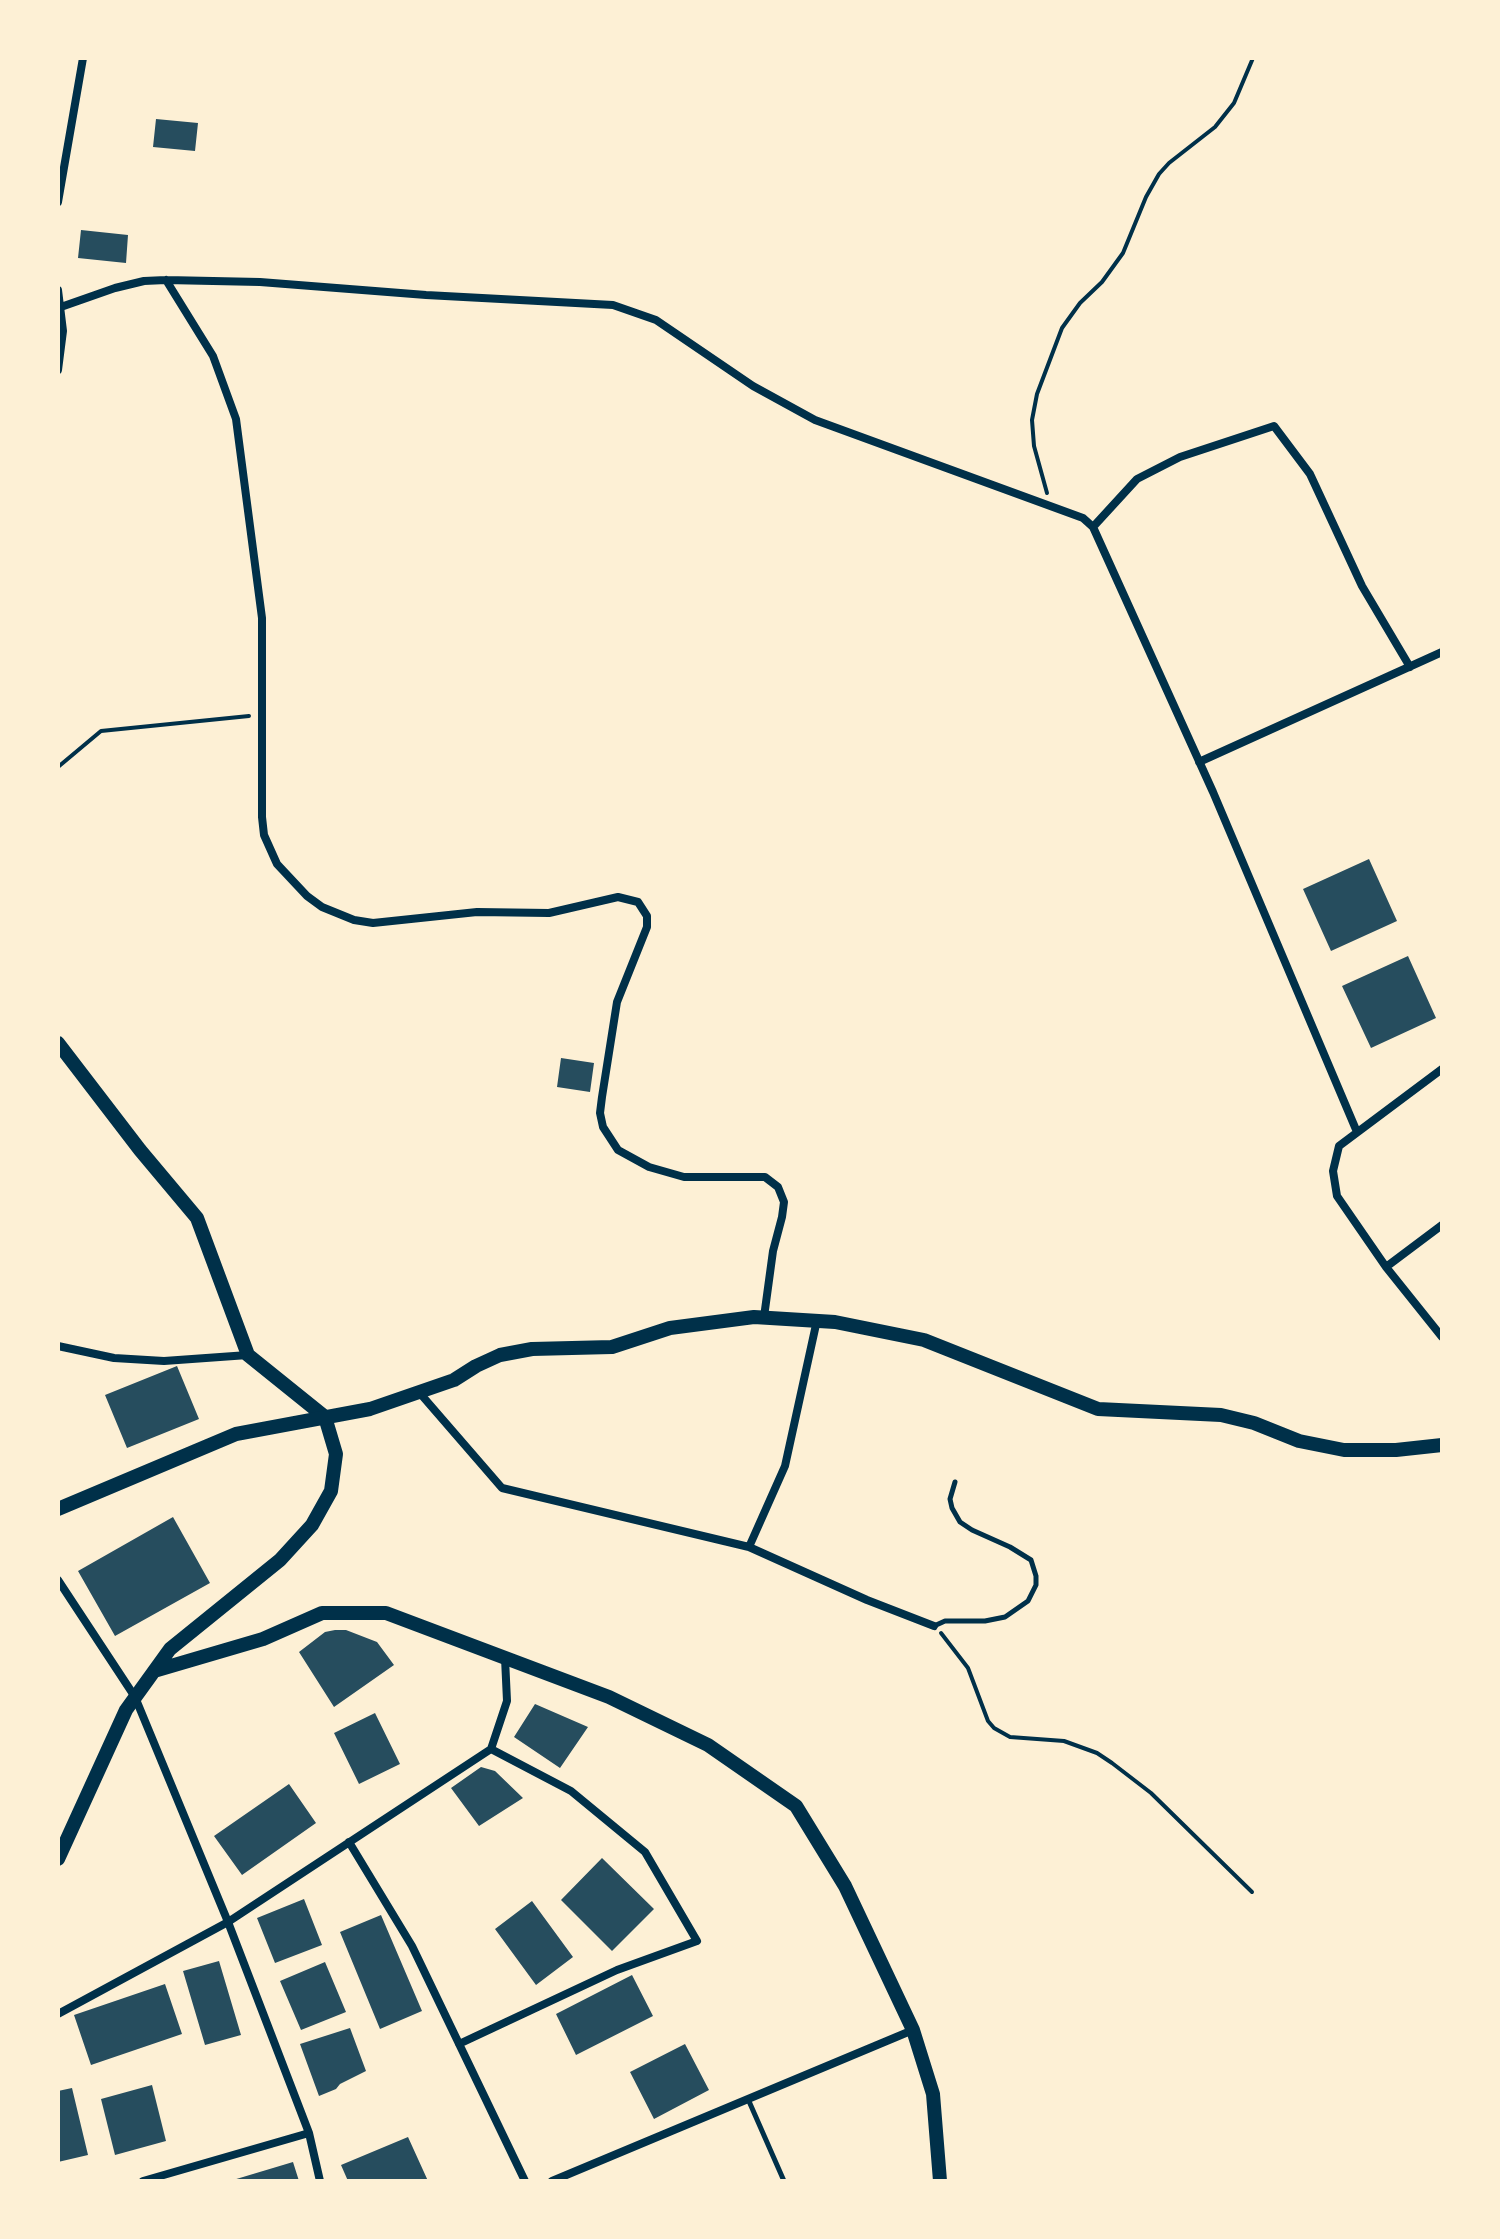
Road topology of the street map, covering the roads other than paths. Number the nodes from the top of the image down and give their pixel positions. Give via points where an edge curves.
1 (83, 58) edge
2 (58, 202) edge
3 (166, 280) junction
4 (58, 290) edge
5 (60, 307) edge
6 (58, 370) edge
7 (1093, 527) junction
8 (1442, 652) edge
9 (1410, 667) junction
10 (1199, 762) junction
11 (58, 1043) edge
12 (1442, 1069) edge
13 (1357, 1132) junction
14 (1442, 1225) edge
15 (1386, 1267) junction
16 (764, 1317) junction
17 (817, 1320) junction
18 (1442, 1337) edge
19 (58, 1346) edge
20 (248, 1355) junction
21 (418, 1391) junction
22 (325, 1417) junction
23 (1442, 1445) edge
24 (955, 1482) dead end
25 (58, 1509) edge
26 (749, 1547) junction
27 (58, 1580) edge
28 (934, 1626) joint
29 (505, 1658) junction
30 (154, 1671) junction
31 (135, 1697) junction
32 (491, 1749) junction
33 (349, 1842) junction
34 (58, 1859) edge
35 (228, 1922) junction
36 (58, 2014) edge
37 (913, 2030) junction
38 (459, 2044) junction
39 (748, 2099) junction
40 (309, 2133) junction
41 (143, 2181) edge
42 (320, 2181) edge
43 (525, 2181) edge
44 (552, 2181) edge
45 (784, 2181) edge
46 (940, 2181) edge

1 - 2 street
3 - 5 street via 115,288
3 - 7 street via 613,305 656,320 753,386 815,420 1046,503
3 - 16 street via 213,356 236,419 262,618 264,835 277,864 322,907 373,923 477,912 549,913 618,897 644,908 647,927 623,982 612,1025 600,1113 603,1127 618,1150 649,1167 684,1177 765,1177 778,1187 784,1202
4 - 5 street
5 - 6 street
7 - 9 street via 1137,479 1180,457 1274,426 1310,474 1362,586
7 - 10 street
8 - 9 street
9 - 10 street
10 - 13 street
11 - 20 street via 197,1218
12 - 13 street
13 - 15 street via 1339,1146 1334,1184
14 - 15 street
15 - 18 street
16 - 17 street
16 - 21 street via 670,1328 612,1347 515,1352
17 - 23 street via 942,1345 1098,1409 1221,1415 1344,1450
17 - 26 street via 785,1466
19 - 20 street via 151,1360
20 - 22 street
21 - 22 street via 370,1409
21 - 26 street via 502,1488
22 - 25 street via 236,1434
22 - 30 street via 336,1454 331,1491 312,1525 280,1560 170,1649
24 - 28 lane via 950,1499 960,1522 1031,1560 1036,1585 1028,1601 1005,1617
26 - 28 street
27 - 31 street
29 - 30 street via 386,1613 322,1613 263,1639
29 - 32 street via 507,1701
29 - 37 street via 609,1697 708,1745 796,1806 845,1886
30 - 31 street
31 - 34 street
31 - 35 street
32 - 33 street
32 - 38 street via 571,1791 645,1852 697,1941 617,1970
33 - 35 street
33 - 38 street via 412,1946
35 - 36 street
35 - 40 street
37 - 39 street
37 - 46 street via 933,2094
38 - 43 street
39 - 44 street
39 - 45 lane
40 - 41 street
40 - 42 street

